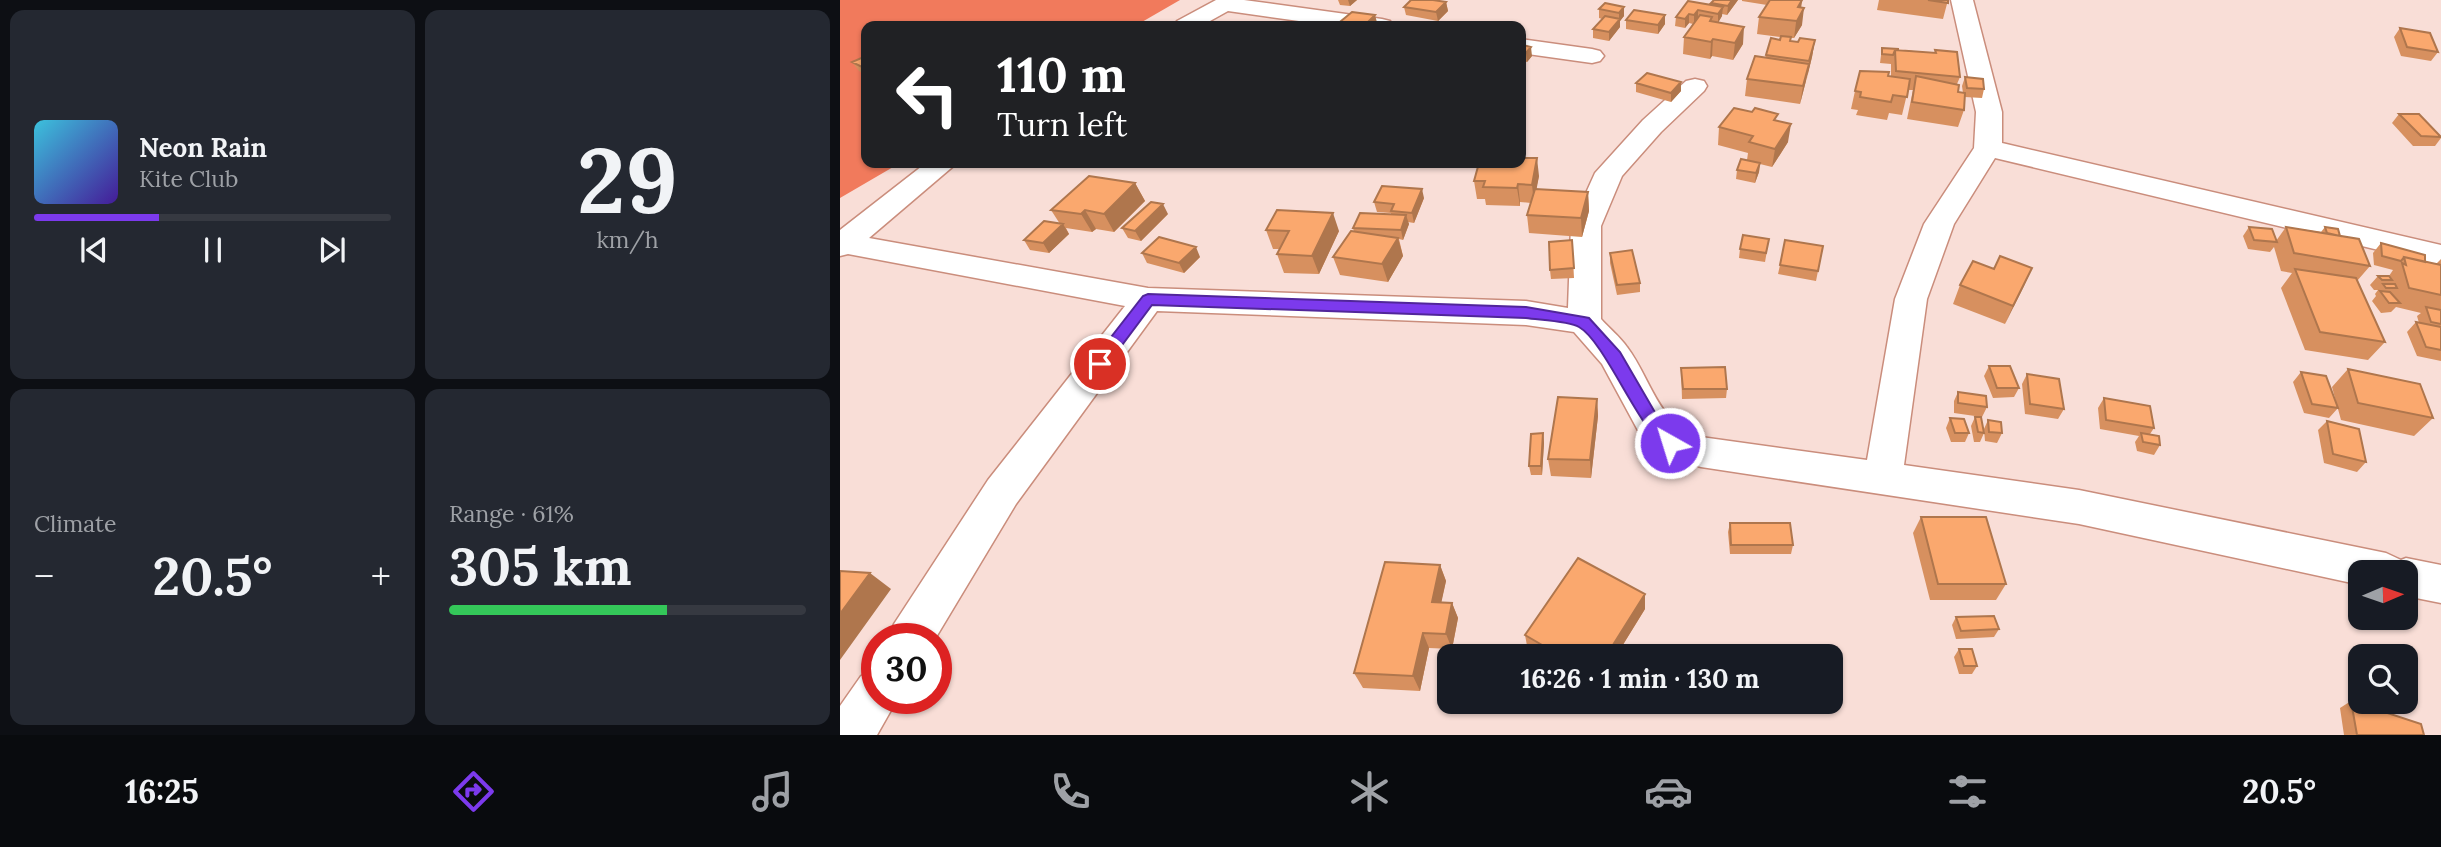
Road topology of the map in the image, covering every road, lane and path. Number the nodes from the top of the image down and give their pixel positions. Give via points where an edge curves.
1 (1962, 0) edge
2 (1228, 2) edge
3 (1194, 21) edge
4 (1350, 21) edge
5 (1526, 47) edge
6 (1592, 56) dead end
7 (1695, 86) dead end
8 (1988, 148) junction
9 (937, 168) edge
10 (842, 245) edge
11 (2441, 255) edge
12 (1148, 299) junction
13 (1584, 322) junction
14 (1883, 479) junction
15 (2348, 564) edge
16 (2418, 579) edge
17 (2441, 584) edge
18 (920, 623) edge
19 (863, 714) edge
20 (849, 735) edge

1 - 8 street via 1989,112
2 - 3 street
2 - 4 street
5 - 6 street
7 - 13 street via 1609,173 1586,226
8 - 11 street
8 - 14 street via 1938,224 1912,299
9 - 10 street
10 - 12 street
12 - 13 street via 1526,313
12 - 18 street via 1002,492
13 - 14 street via 1615,356 1654,426 1670,443 1701,452
14 - 15 street via 2079,507
16 - 17 street
19 - 20 street

